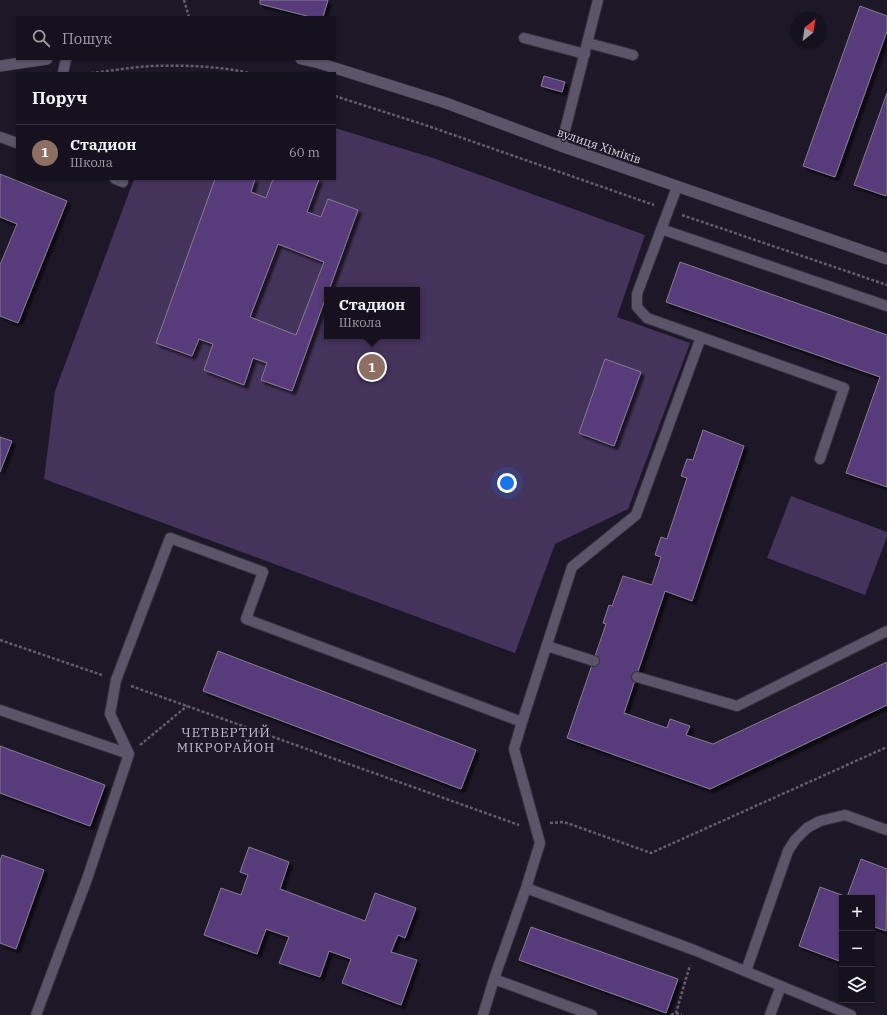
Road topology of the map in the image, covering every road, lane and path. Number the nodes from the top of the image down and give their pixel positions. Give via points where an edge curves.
1 (184, 0) edge
2 (598, 0) edge
3 (189, 16) edge
4 (524, 38) dead end
5 (588, 43) junction
6 (585, 54) junction
7 (633, 55) dead end
8 (41, 60) edge
9 (66, 60) edge
10 (305, 60) edge
11 (0, 66) edge
12 (63, 72) edge
13 (100, 72) edge
14 (244, 72) edge
15 (336, 96) edge
16 (0, 137) edge
17 (16, 143) edge
18 (561, 146) junction
19 (677, 187) junction
20 (668, 210) junction
21 (661, 229) junction
22 (887, 260) edge
23 (887, 285) edge
24 (887, 306) edge
25 (701, 337) junction
26 (820, 459) dead end
27 (887, 631) edge
28 (0, 640) edge
29 (547, 646) junction
30 (594, 661) dead end
31 (637, 677) dead end
32 (116, 680) junction
33 (187, 706) junction
34 (0, 710) edge
35 (522, 722) junction
36 (887, 747) edge
37 (129, 754) junction
38 (535, 824) junction
39 (887, 830) edge
40 (526, 888) junction
41 (694, 950) junction
42 (746, 972) junction
43 (494, 979) junction
44 (780, 986) junction
45 (676, 1013) junction
46 (36, 1015) edge
47 (483, 1015) edge
48 (592, 1015) edge
49 (671, 1015) edge
50 (682, 1015) edge
51 (770, 1015) edge
52 (851, 1015) edge

1 - 3 path
2 - 5 lane
4 - 6 lane
5 - 6 lane
5 - 7 lane
6 - 18 lane
8 - 11 street
9 - 12 lane
10 - 18 street, вулиця Хіміків via 446,102
13 - 14 path via 151,66 189,66
15 - 20 path
16 - 17 lane
18 - 19 street, вулиця Хіміків
19 - 20 lane
19 - 22 street, вулиця Хіміків
20 - 21 lane
20 - 23 path
21 - 24 lane
21 - 25 lane via 637,294 637,307 647,318
25 - 26 lane via 844,388
25 - 29 lane via 636,515 572,567
27 - 31 lane via 737,706
28 - 32 path
29 - 30 lane
29 - 35 lane
32 - 33 path
32 - 35 lane via 170,538 263,572 246,619
32 - 37 lane via 110,714
33 - 37 path
33 - 38 path via 518,825
34 - 37 lane
35 - 38 lane via 514,749
36 - 38 path via 651,853 564,822
37 - 46 lane via 87,879
38 - 40 lane via 540,843
39 - 42 lane via 845,815 820,820 795,840 788,851
40 - 41 lane
40 - 43 lane
41 - 42 lane
41 - 45 path
42 - 44 lane
43 - 47 lane
43 - 48 lane
44 - 51 lane
44 - 52 lane
45 - 49 path
45 - 50 path

